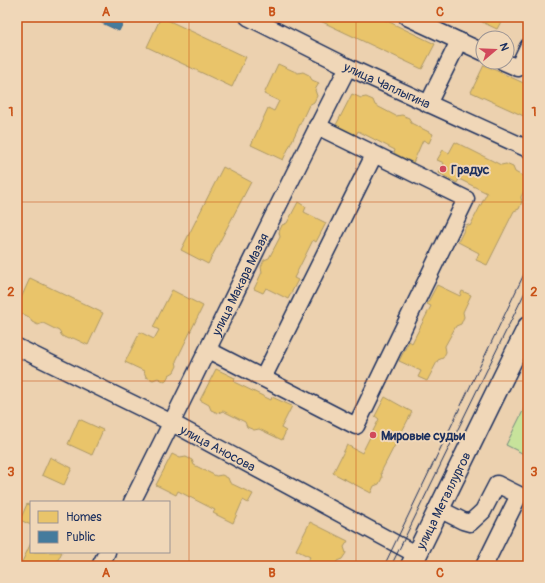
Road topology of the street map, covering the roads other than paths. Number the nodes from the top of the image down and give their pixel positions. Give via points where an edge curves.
1 (248, 17) edge
2 (407, 17) edge
3 (459, 42) junction
4 (528, 46) edge
5 (475, 49) edge
6 (348, 67) junction
7 (515, 67) edge
8 (428, 104) junction
9 (317, 126) junction
10 (528, 149) edge
11 (374, 155) junction
12 (528, 327) edge
13 (17, 347) edge
14 (208, 350) junction
15 (263, 378) junction
16 (172, 423) junction
17 (133, 501) edge
18 (439, 509) junction
19 (107, 553) edge
20 (414, 560) edge
21 (100, 566) edge
22 (484, 566) edge

1 - 6 street, улица Чаплыгина
2 - 3 street
3 - 5 street
3 - 8 street
4 - 7 street via 518,68
6 - 8 street, улица Чаплыгина
6 - 9 street, улица Макара Мазая
8 - 10 street, улица Чаплыгина
9 - 11 street
9 - 14 street, улица Макара Мазая
11 - 15 street
11 - 15 street via 466,199 356,426
12 - 18 main road, улица Металлургов
13 - 16 street, улица Аносова
14 - 15 street
14 - 16 street, улица Макара Мазая
16 - 17 street, улица Макара Мазая
16 - 20 street, улица Аносова
18 - 20 main road, улица Металлургов
18 - 22 street via 470,523 483,511 497,484 519,495
19 - 21 street

